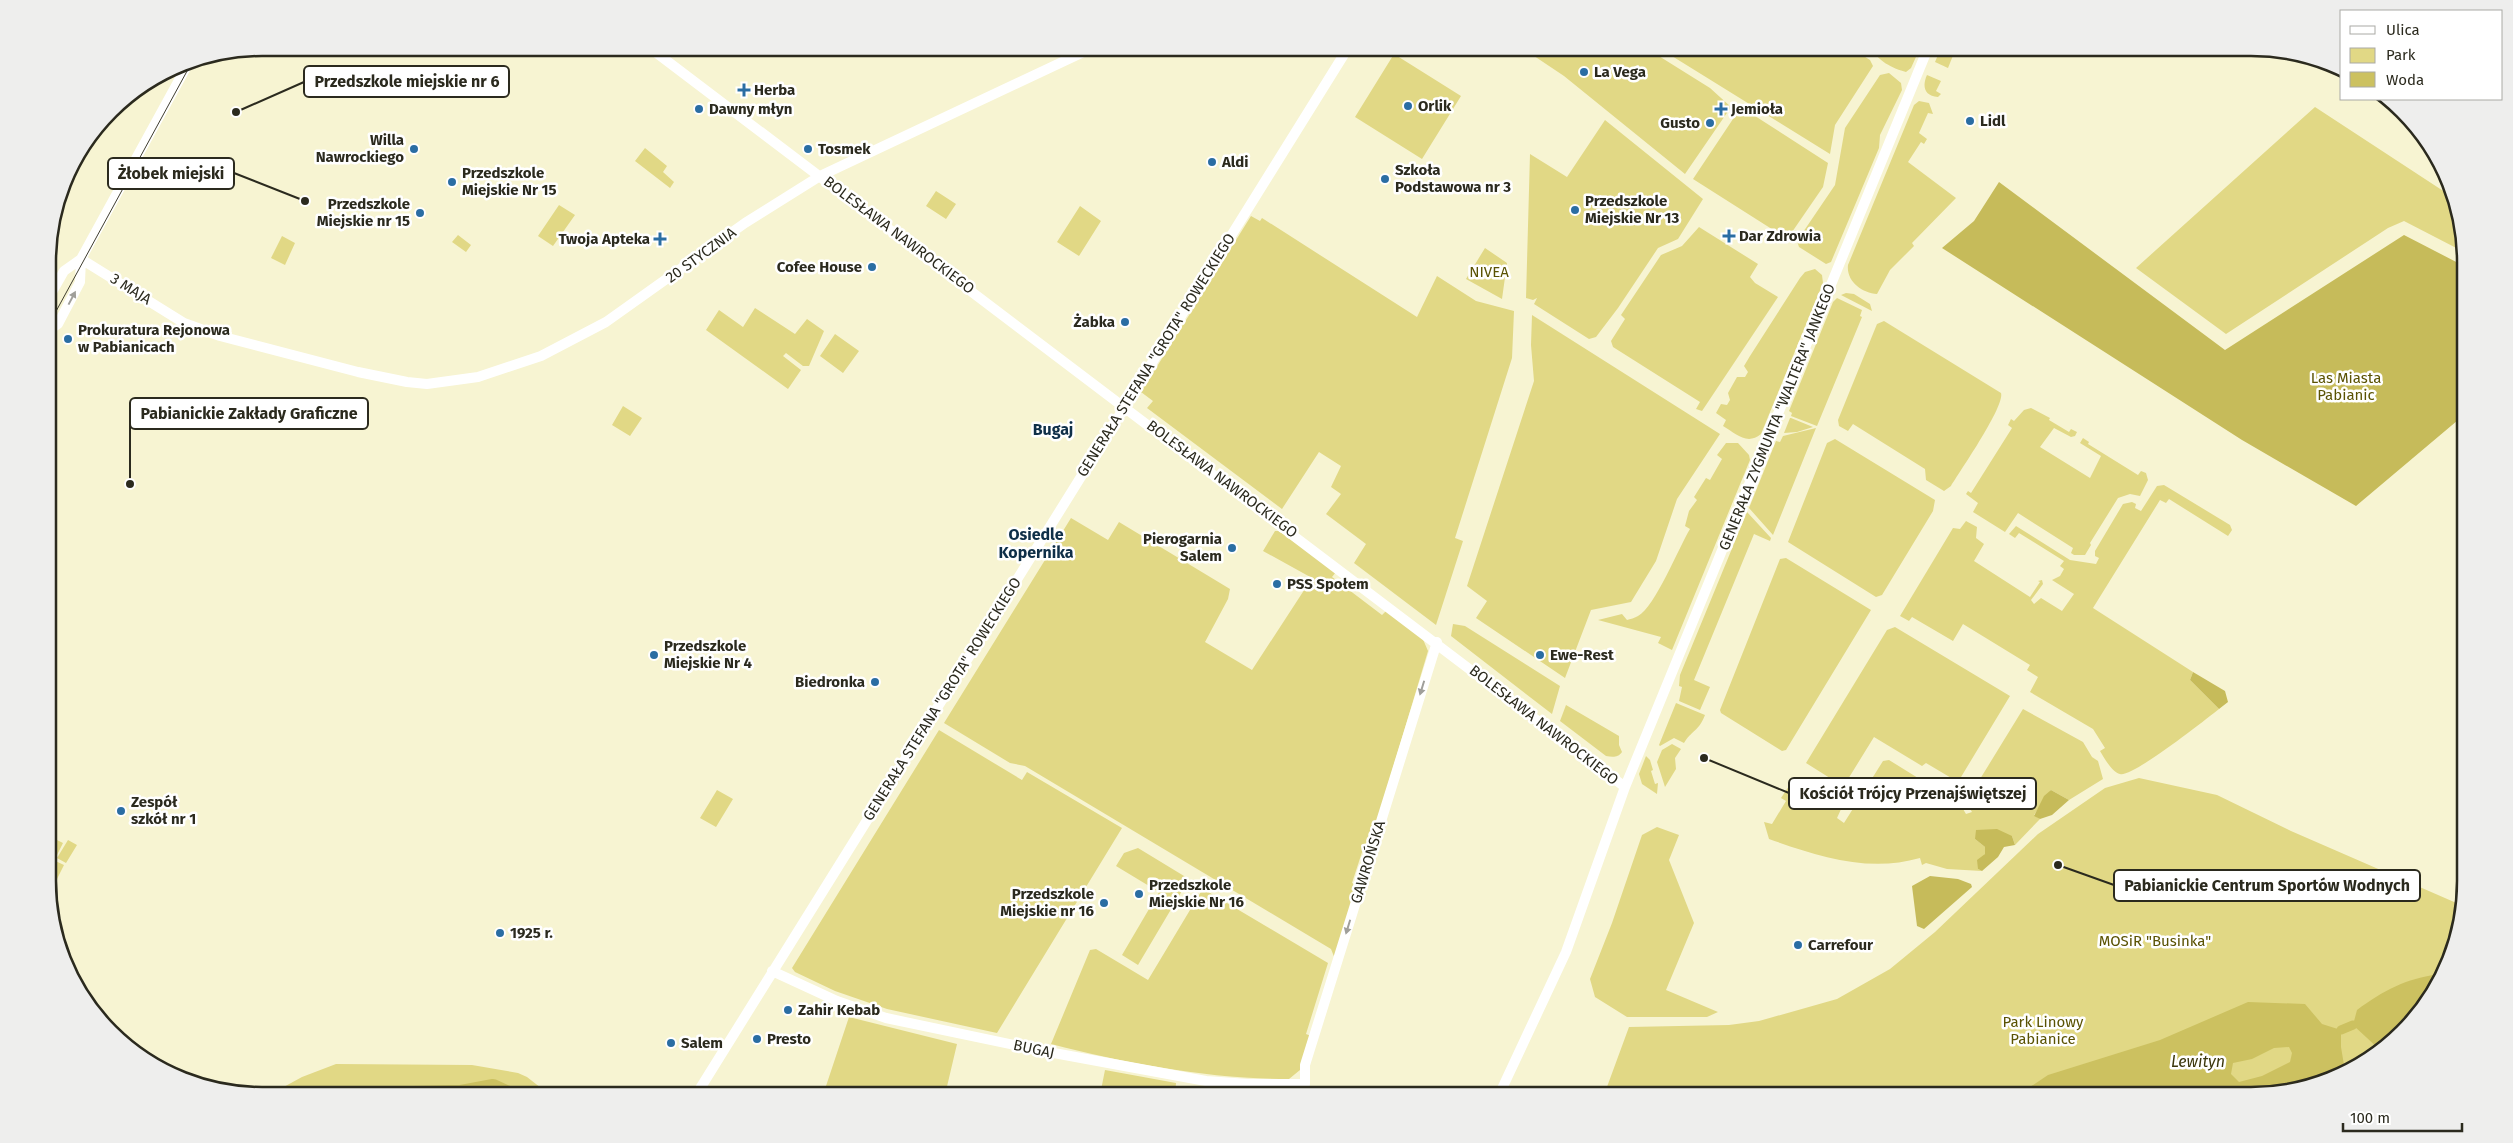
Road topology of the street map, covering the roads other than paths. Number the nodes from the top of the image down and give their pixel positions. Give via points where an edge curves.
1 (661, 56) edge
2 (1075, 56) edge
3 (1342, 56) edge
4 (1925, 56) edge
5 (184, 72) edge
6 (820, 176) junction
7 (81, 259) junction
8 (56, 284) edge
9 (56, 325) edge
10 (294, 355) joint
11 (1124, 405) junction
12 (1437, 642) junction
13 (1625, 786) junction
14 (772, 971) junction
15 (1305, 1084) joint
16 (701, 1087) edge
17 (1503, 1087) edge

1 - 6 street, BOLESŁAWA NAWROCKIEGO
2 - 6 street, 20 STYCZNIA
3 - 11 street, GENERAŁA STEFANA "GROTA" ROWECKIEGO
4 - 13 street, GENERAŁA ZYGMUNTA "WALTERA" JANKEGO
5 - 7 street
6 - 10 street, 20 STYCZNIA via 746,222 606,322 541,356 507,368 478,377 427,384 376,376
6 - 11 street, BOLESŁAWA NAWROCKIEGO
7 - 8 street via 64,271
9 -> 7 street via 80,282
7 - 10 street, 3 MAJA via 184,323
11 - 12 street, BOLESŁAWA NAWROCKIEGO
11 - 14 street, GENERAŁA STEFANA "GROTA" ROWECKIEGO
12 - 13 street, BOLESŁAWA NAWROCKIEGO
12 -> 15 street, GAWROŃSKA via 1305,1065
13 - 17 street, GENERAŁA ZYGMUNTA "WALTERA" JANKEGO via 1566,952
14 - 15 street, BUGAJ via 837,1001 886,1018 1206,1081
14 - 16 street, GENERAŁA STEFANA "GROTA" ROWECKIEGO

